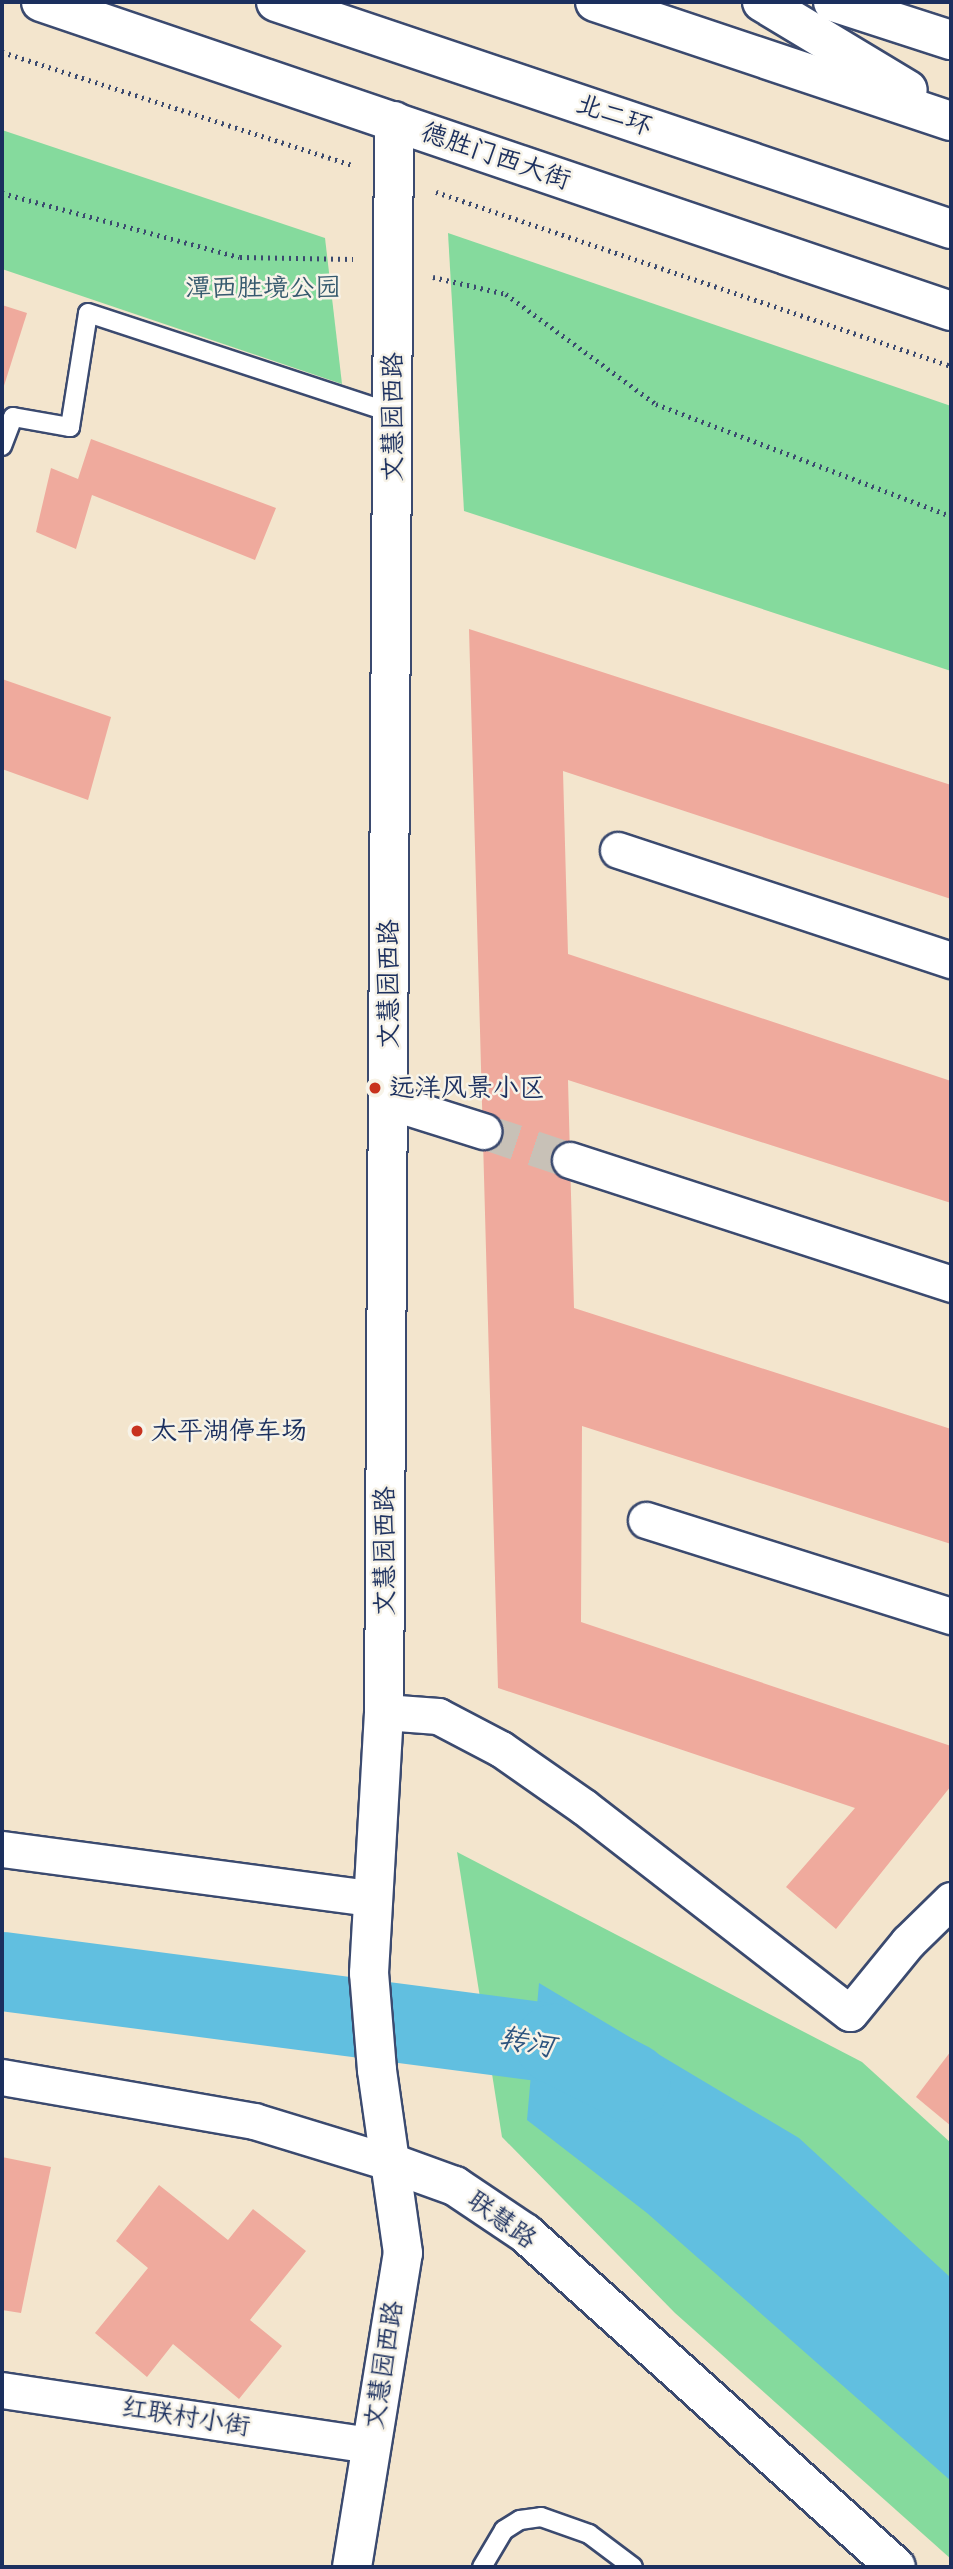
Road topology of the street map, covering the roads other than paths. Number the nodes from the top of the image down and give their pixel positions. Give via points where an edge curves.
1 (41, 2) edge
2 (276, 2) edge
3 (594, 2) edge
4 (762, 2) edge
5 (833, 2) edge
6 (951, 40) edge
7 (951, 119) edge
8 (394, 121) junction
9 (951, 229) edge
10 (951, 311) edge
11 (393, 413) junction
12 (2, 446) edge
13 (618, 850) dead end
14 (951, 960) edge
15 (388, 1101) junction
16 (482, 1131) tunnel mouth
17 (570, 1160) tunnel mouth
18 (951, 1284) edge
19 (646, 1520) dead end
20 (951, 1616) edge
21 (384, 1712) junction
22 (2, 1849) edge
23 (371, 1898) junction
24 (951, 1900) edge
25 (2, 2077) edge
26 (391, 2162) junction
27 (2, 2390) edge
28 (371, 2445) junction
29 (352, 2567) edge
30 (482, 2567) edge
31 (633, 2567) edge
32 (896, 2567) edge

1 - 8 main road, 德胜门西大街
2 - 9 main road, 北二环
3 - 7 main road
4 - 7 main road
5 - 6 main road
8 - 10 main road, 德胜门西大街
8 - 11 main road, 文慧园西路
11 - 12 lane via 88,313 70,427 13,417
11 - 15 main road, 文慧园西路
13 - 14 street
15 - 16 street
15 - 21 main road, 文慧园西路
17 - 18 street
19 - 20 street
21 - 23 main road, 文慧园西路
21 - 24 street via 438,1716 501,1749 584,1807 850,2013 908,1942
22 - 23 street
23 - 26 main road, 文慧园西路 via 369,1973 376,2070
25 - 26 street, 联慧路 via 254,2121
26 - 28 main road, 文慧园西路 via 403,2253
26 - 32 main road, 联慧路 via 454,2186 525,2233
27 - 28 street, 红联村小街
28 - 29 main road, 文慧园西路
30 - 31 lane via 504,2530 520,2520 541,2517 589,2534

